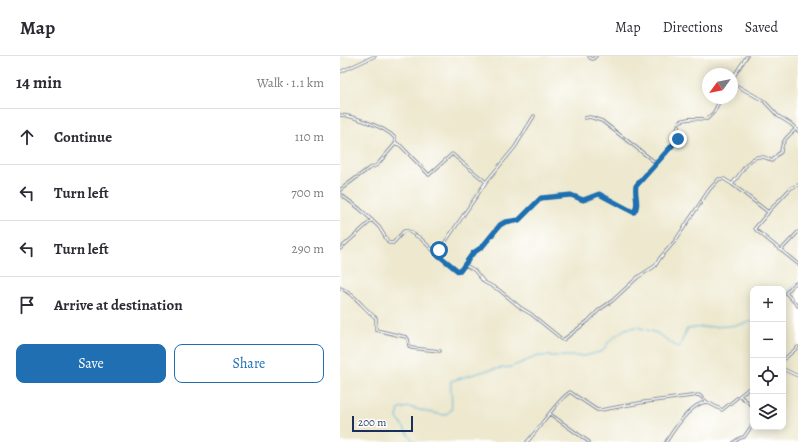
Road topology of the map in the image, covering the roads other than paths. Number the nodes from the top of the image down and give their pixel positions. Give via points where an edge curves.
1 (375, 56) edge
2 (589, 56) edge
3 (596, 56) edge
4 (746, 56) edge
5 (738, 69) edge
6 (340, 72) edge
7 (738, 86) edge
8 (718, 104) edge
9 (340, 115) edge
10 (534, 116) dead end
11 (585, 118) dead end
12 (797, 130) edge
13 (396, 144) junction
14 (656, 163) junction
15 (486, 182) junction
16 (732, 184) junction
17 (798, 185) edge
18 (340, 190) edge
19 (340, 194) edge
20 (768, 212) junction
21 (372, 220) junction
22 (798, 232) edge
23 (340, 249) edge
24 (781, 250) junction
25 (437, 254) junction
26 (798, 264) edge
27 (465, 265) junction
28 (798, 282) edge
29 (340, 288) edge
30 (798, 306) edge
31 (798, 347) edge
32 (440, 351) dead end
33 (785, 358) edge
34 (786, 370) edge
35 (798, 376) edge
36 (750, 388) edge
37 (740, 396) junction
38 (707, 402) junction
39 (750, 404) edge
40 (550, 414) junction
41 (750, 428) edge
42 (527, 442) edge
43 (589, 442) edge
44 (666, 442) edge
45 (734, 442) edge

1 - 6 street
2 - 3 street via 593,59
4 - 5 street
7 - 12 street via 764,101 778,116
8 - 14 street via 707,119 679,122 678,139
9 - 13 street via 380,127 394,137
10 - 15 street via 514,147
11 - 14 street via 602,121
12 - 16 street via 785,138 781,152 772,161 761,156 751,160
13 - 15 street via 429,175 452,154
13 - 18 street via 377,165
14 - 27 street via 636,186 637,206 634,212 599,194 583,200 571,195 541,198 519,220 500,225
15 - 25 street
16 - 20 street
16 - 27 street via 719,179 655,266 638,277 563,340
17 - 20 street via 791,188
19 - 21 street
20 - 24 street via 755,228
21 - 23 street
21 - 25 street via 388,243 393,243 404,231 408,231
22 - 24 street
24 - 26 street
25 - 27 street via 459,271
28 - 30 street via 787,294
29 - 32 street via 347,291 376,318 376,330 406,337 411,348
31 - 33 street
34 - 35 street
36 - 37 street
37 - 38 street via 722,410
37 - 39 street
38 - 40 street via 699,394 597,410 570,392
38 - 44 street via 701,403 689,412
40 - 42 street
40 - 43 street
41 - 45 street via 744,437

